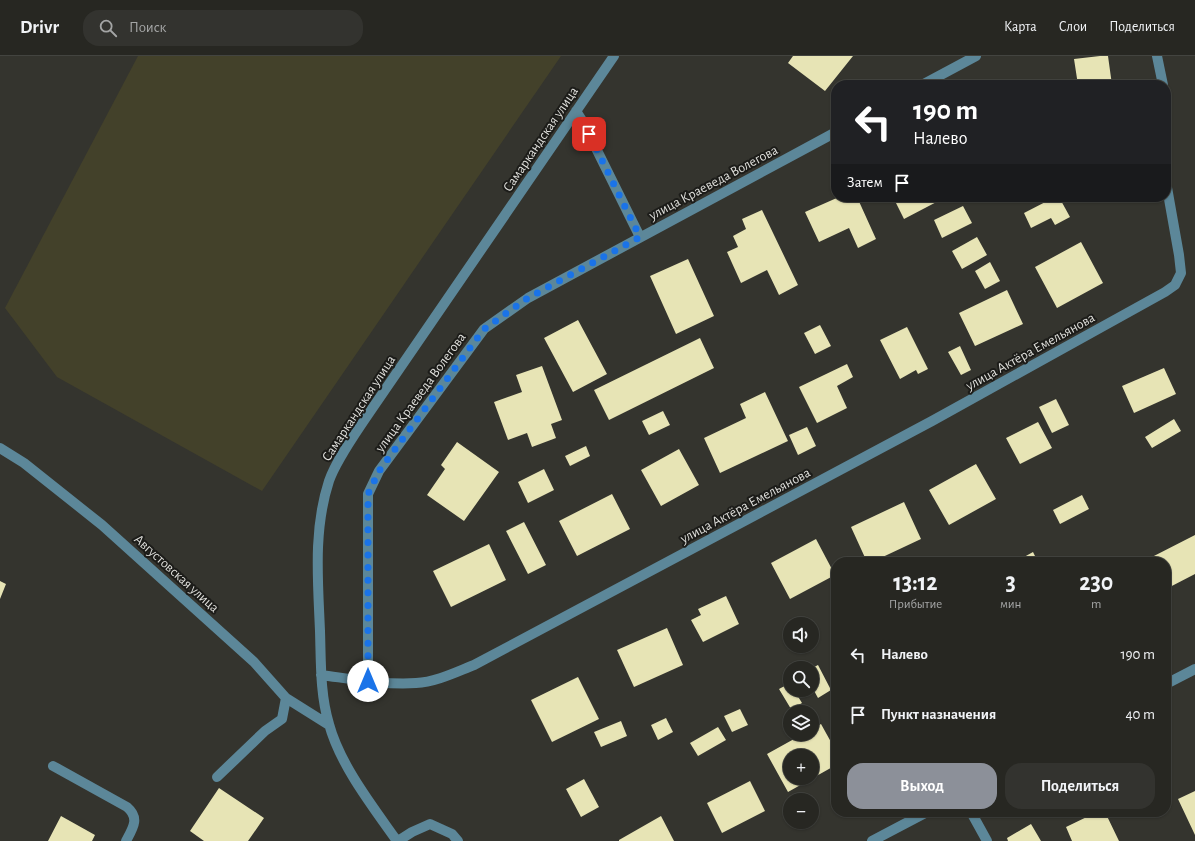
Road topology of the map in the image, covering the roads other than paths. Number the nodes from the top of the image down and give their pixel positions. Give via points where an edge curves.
1 (614, 56) edge
2 (976, 56) edge
3 (1157, 56) edge
4 (931, 80) edge
5 (1161, 80) edge
6 (576, 111) junction
7 (831, 135) edge
8 (1170, 202) edge
9 (640, 237) junction
10 (0, 448) edge
11 (1195, 669) edge
12 (321, 675) junction
13 (368, 681) junction
14 (1171, 681) edge
15 (286, 698) junction
16 (329, 725) junction
17 (53, 766) dead end
18 (217, 777) dead end
19 (918, 817) edge
20 (974, 817) edge
21 (126, 841) edge
22 (397, 841) edge
23 (458, 841) edge
24 (872, 841) edge
25 (987, 841) edge

1 - 6 street, Самаркандская улица
2 - 4 street
3 - 5 street
6 - 9 street
6 - 12 street, Самаркандская улица via 344,451 330,480 321,509 318,539
7 - 9 street, улица Краеведа Волегова
8 - 13 street, улица Актёра Емельянова via 1181,273 1175,285 1166,292 932,421 474,665 444,677 417,683
9 - 13 street, улица Краеведа Волегова via 528,298 484,329 379,471 368,494
10 - 15 street, Августовская улица via 24,463 102,525 254,662
11 - 14 street
12 - 13 street, улица Актёра Емельянова
12 - 16 street, Самаркандская улица
15 - 16 street, Августовская улица
15 - 18 street via 282,719 264,731
16 - 22 street, Самаркандская улица via 363,794
17 - 21 street via 133,812 134,819
19 - 24 street
20 - 25 street
22 - 23 street via 430,824 452,834

